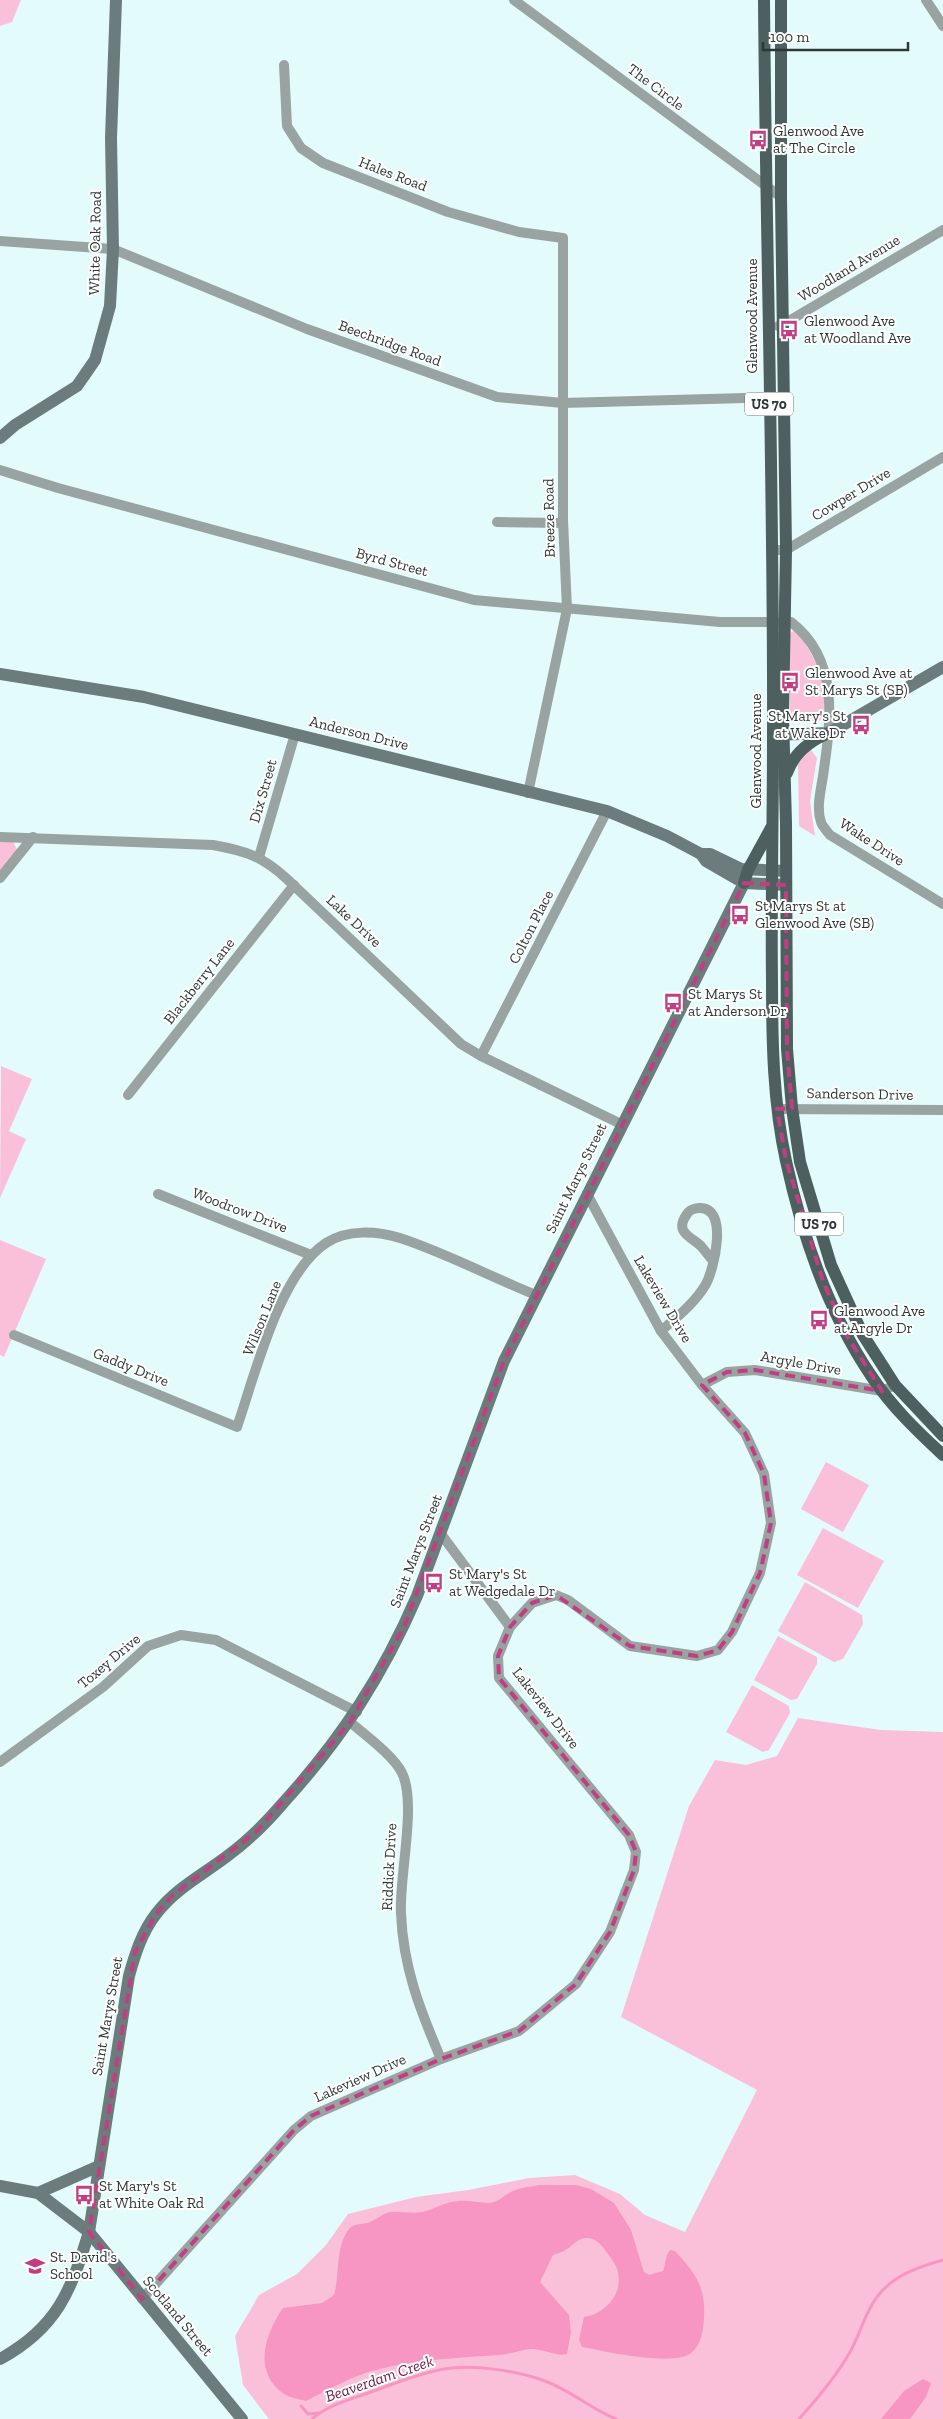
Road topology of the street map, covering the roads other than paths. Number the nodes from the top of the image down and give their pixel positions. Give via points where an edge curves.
1 (116, 0) edge
2 (514, 0) edge
3 (764, 0) edge
4 (781, 0) edge
5 (926, 0) edge
6 (943, 26) edge
7 (284, 64) dead end
8 (765, 187) junction
9 (781, 196) junction
10 (943, 230) edge
11 (563, 238) joint
12 (0, 242) edge
13 (113, 249) junction
14 (782, 325) junction
15 (768, 326) junction
16 (784, 397) junction
17 (769, 398) junction
18 (563, 403) junction
19 (0, 438) edge
20 (943, 457) edge
21 (0, 470) edge
22 (497, 522) dead end
23 (563, 523) junction
24 (773, 550) junction
25 (786, 550) junction
26 (567, 609) junction
27 (779, 621) junction
28 (943, 667) edge
29 (0, 674) edge
30 (829, 733) junction
31 (295, 734) junction
32 (779, 735) junction
33 (785, 778) junction
34 (528, 793) junction
35 (607, 812) junction
36 (772, 826) junction
37 (0, 837) edge
38 (32, 838) junction
39 (701, 854) junction
40 (259, 857) junction
41 (748, 870) junction
42 (772, 870) junction
43 (786, 870) junction
44 (0, 878) edge
45 (744, 884) junction
46 (771, 884) junction
47 (786, 885) junction
48 (294, 886) junction
49 (943, 904) edge
50 (482, 1056) junction
51 (128, 1095) dead end
52 (792, 1108) junction
53 (777, 1109) junction
54 (943, 1110) edge
55 (621, 1124) junction
56 (158, 1194) dead end
57 (586, 1194) junction
58 (311, 1254) junction
59 (713, 1261) junction
60 (536, 1295) junction
61 (661, 1331) junction
62 (14, 1336) dead end
63 (702, 1385) junction
64 (895, 1385) junction
65 (882, 1392) junction
66 (237, 1427) joint
67 (943, 1436) edge
68 (943, 1455) edge
69 (441, 1534) junction
70 (510, 1627) junction
71 (353, 1717) junction
72 (0, 1762) edge
73 (441, 2059) junction
74 (99, 2166) junction
75 (0, 2186) edge
76 (38, 2193) junction
77 (89, 2232) junction
78 (142, 2299) junction
79 (0, 2360) edge
80 (242, 2419) edge

1 - 13 main road, White Oak Road via 111,138
2 - 8 street, The Circle
3 - 8 main road, Glenwood Avenue / US 70
4 - 9 main road, Glenwood Avenue / US 70
5 - 6 street
7 - 11 street, Hales Road via 287,126 301,148 323,163 448,212 519,232
8 - 9 street, The Circle
8 - 15 main road, Glenwood Avenue / US 70
9 - 14 main road, Glenwood Avenue / US 70
10 - 14 street, Woodland Avenue
11 - 18 street, Breeze Road
12 - 13 street, Beechridge Road
13 - 18 street, Beechridge Road via 299,326 468,388 497,397
13 - 19 main road, White Oak Road via 110,306 95,360 77,386
14 - 15 street, Woodland Avenue
14 - 16 main road, Glenwood Avenue / US 70
15 - 17 main road, Glenwood Avenue / US 70
16 - 17 street, Beechridge Road
16 - 25 main road, Glenwood Avenue / US 70
17 - 18 street, Beechridge Road
17 - 24 main road, Glenwood Avenue / US 70
18 - 23 street, Breeze Road
20 - 25 street, Cowper Drive
21 - 26 street, Byrd Street via 474,600
22 - 23 street
23 - 26 street, Breeze Road
24 - 25 street
24 - 27 main road, Glenwood Avenue / US 70
25 - 27 main road, Glenwood Avenue / US 70
26 - 27 street, Byrd Street via 720,622
26 - 34 street, Breeze Road
27 - 30 street, Wake Drive via 793,623 810,642 824,667 830,698
27 - 32 main road, Glenwood Avenue / US 70
28 - 30 main road
29 - 31 main road, Anderson Drive via 144,697
30 - 32 main road
30 - 33 main road via 816,738 798,753
30 - 49 street, Wake Drive via 819,799 821,822 830,835
31 - 34 main road, Anderson Drive
31 - 40 street, Dix Street
32 - 33 main road, Glenwood Avenue / US 70
32 - 36 main road, Glenwood Avenue / US 70
33 - 43 main road, Glenwood Avenue / US 70
34 - 35 main road, Anderson Drive
35 - 39 main road, Anderson Drive via 667,836
35 - 50 street, Colton Place
36 - 41 main road
36 - 42 main road, Glenwood Avenue / US 70
37 - 38 street, Lake Drive
38 - 40 street, Lake Drive via 213,845
38 - 44 street
39 - 41 main road, Anderson Drive via 710,854
39 - 45 main road, Anderson Drive via 706,862
40 - 48 street, Lake Drive
41 - 42 main road
41 - 45 main road
42 - 43 main road
42 - 46 main road, Glenwood Avenue / US 70
43 - 47 main road, Glenwood Avenue / US 70
45 - 46 main road
45 - 55 main road, Saint Marys Street
46 - 47 main road
46 - 53 main road, Glenwood Avenue / US 70 via 772,1044
47 - 52 main road, Glenwood Avenue / US 70 via 787,1049
48 - 50 street, Lake Drive via 461,1044
48 - 51 street, Blackberry Lane
50 - 55 street, Lake Drive
52 - 53 street, Sanderson Drive
52 - 54 street, Sanderson Drive
52 - 64 main road, Glenwood Avenue / US 70 via 800,1162 831,1265 863,1335
53 - 65 main road, Glenwood Avenue / US 70 via 802,1223 820,1272 847,1336
55 - 57 main road, Saint Marys Street
56 - 58 street, Woodrow Drive
57 - 60 main road, Saint Marys Street
57 - 61 street, Lakeview Drive
58 - 60 street, Wilson Lane via 348,1233 372,1233 399,1238
58 - 66 street, Wilson Lane via 276,1315
59 - 59 street via 717,1222 714,1214 699,1207 689,1211 682,1221 682,1229
59 - 61 street via 706,1284 688,1308
60 - 69 main road, Saint Marys Street via 504,1361
61 - 63 street, Lakeview Drive
62 - 66 street, Gaddy Drive
63 - 65 street, Argyle Drive via 727,1372 755,1370
63 - 70 street, Lakeview Drive via 745,1433 764,1474 771,1523 760,1573 728,1638 718,1650 697,1656 630,1646 568,1600 556,1596 532,1603
64 - 65 street
64 - 67 main road, Glenwood Avenue / US 70
65 - 68 main road, Glenwood Avenue / US 70
69 - 70 street
69 - 71 main road, Saint Marys Street via 404,1627
70 - 73 street, Lakeview Drive via 498,1656 499,1678 629,1835 636,1852 634,1870 610,1932 576,1984 519,2031
71 - 72 street, Toxey Drive via 216,1640 181,1635 148,1646 103,1687
71 - 73 street, Riddick Drive via 402,1773 409,1803 401,1878 404,1947 410,1979
71 - 74 main road, Saint Marys Street via 257,1831 172,1896 146,1928 129,1976
73 - 78 street, Lakeview Drive via 311,2116 294,2130
74 - 76 main road
74 - 77 main road, Saint Marys Street
75 - 76 main road
76 - 77 main road
77 - 78 main road, Scotland Street
77 - 79 main road, Saint Marys Street via 72,2285 62,2302 36,2335
78 - 80 main road, Scotland Street

